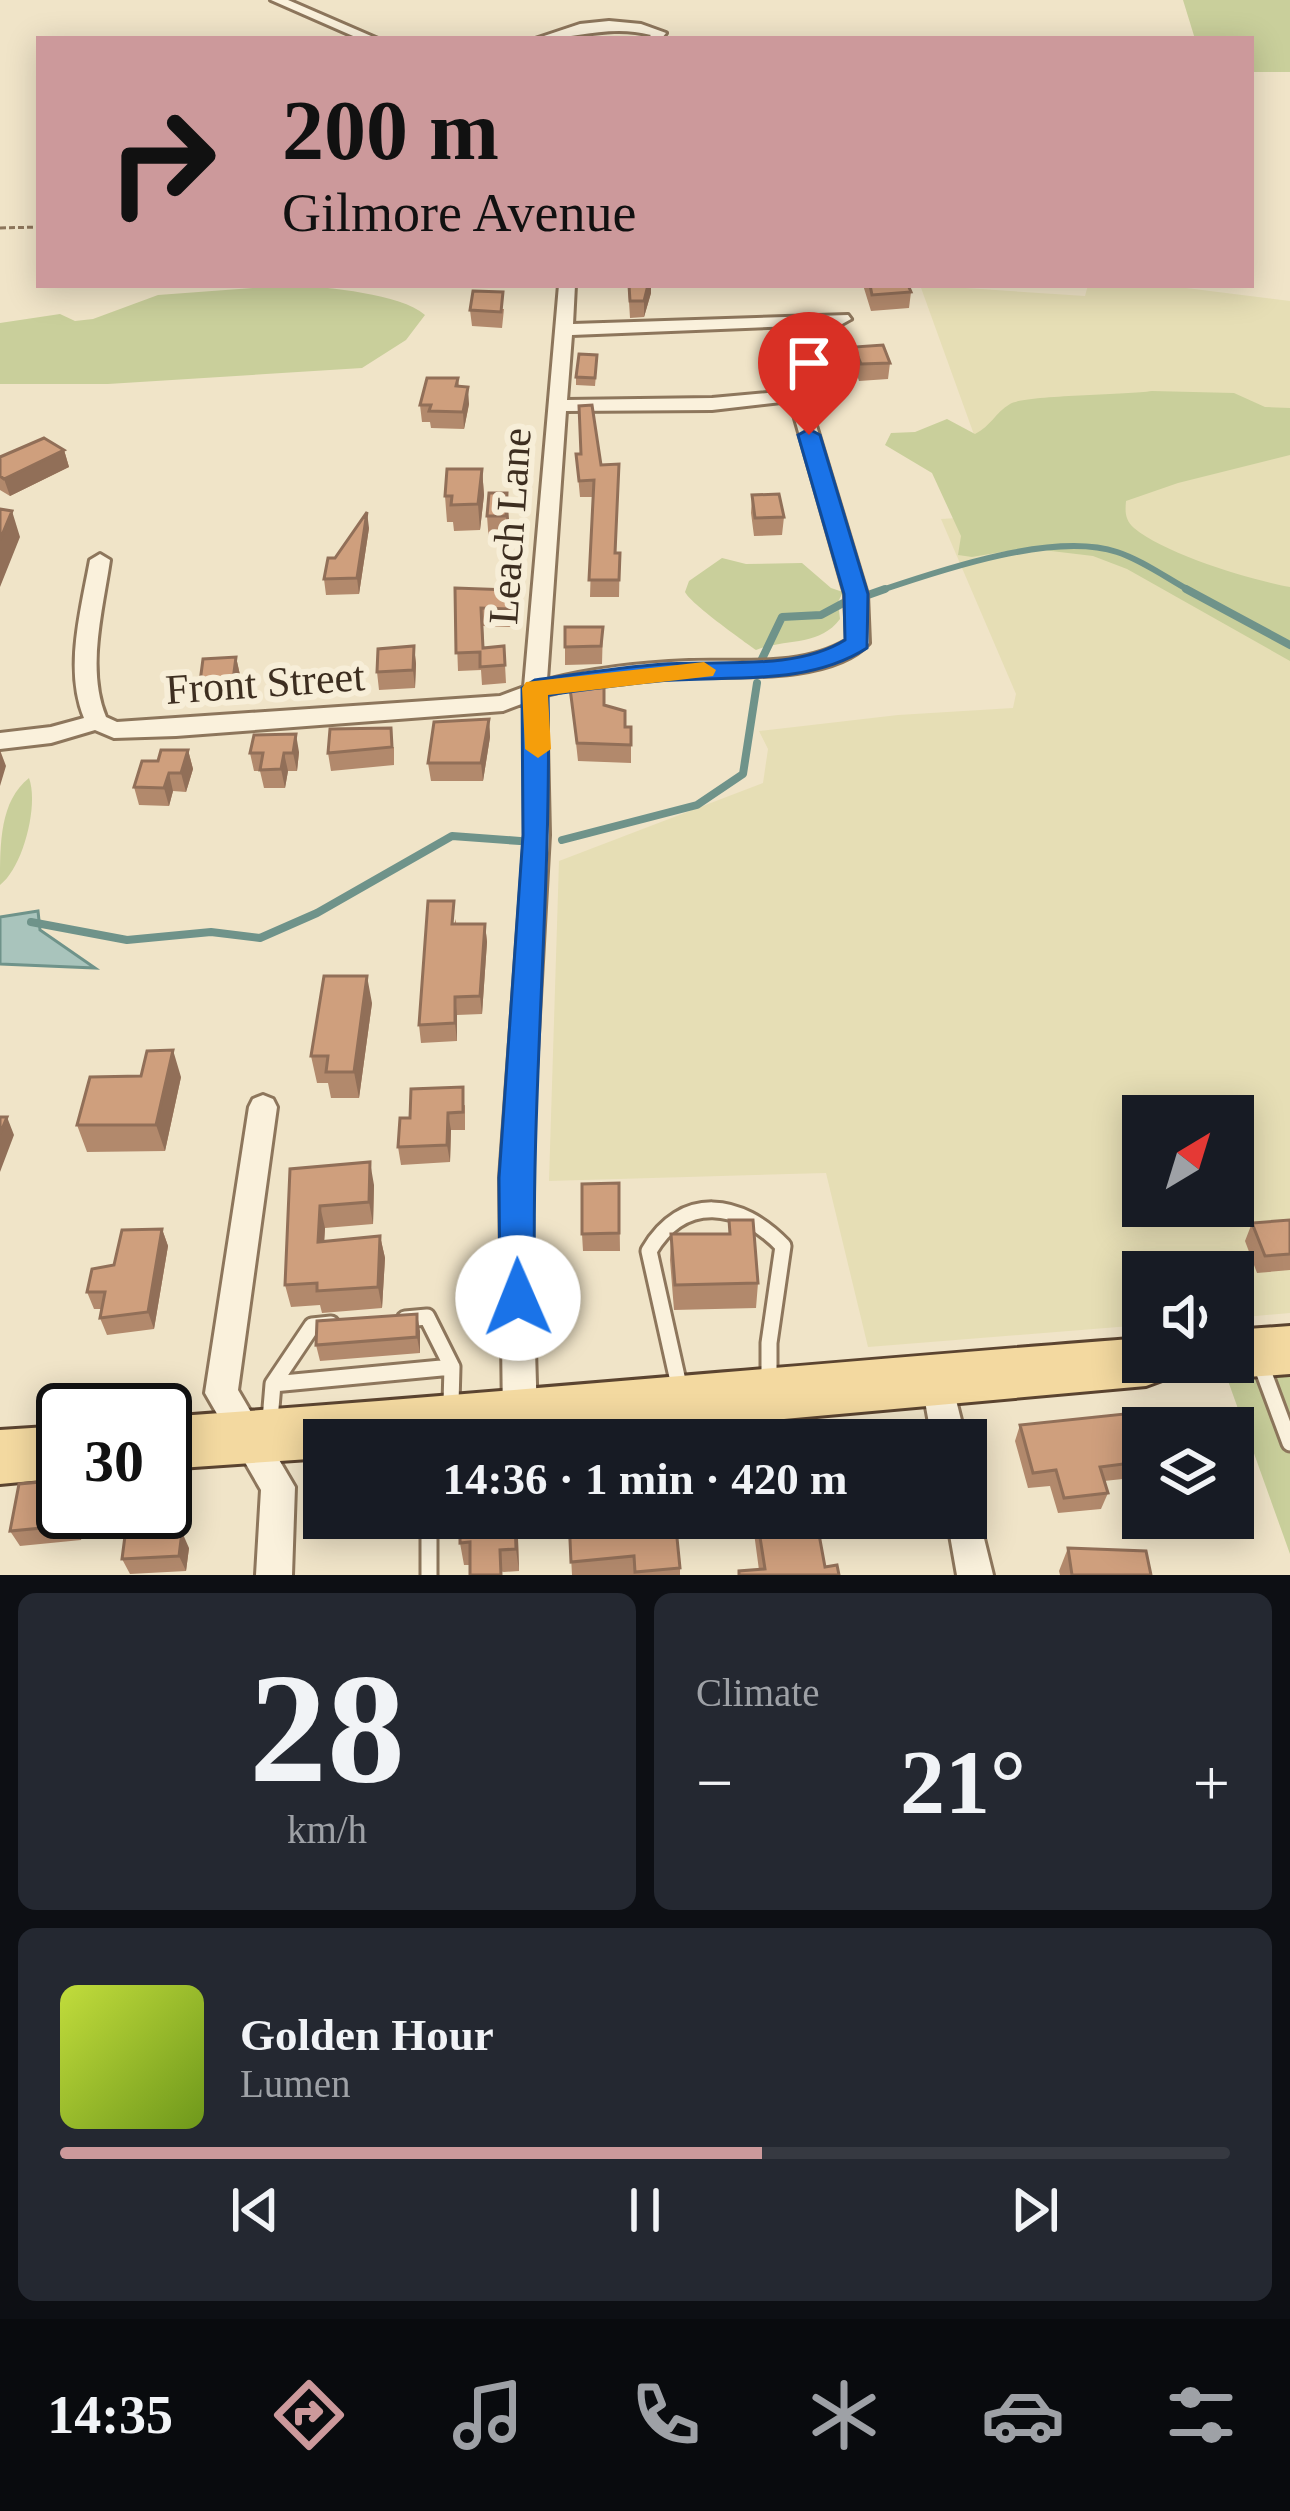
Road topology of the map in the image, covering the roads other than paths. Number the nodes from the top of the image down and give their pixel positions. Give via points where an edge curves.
1 (277, 0) edge
2 (364, 36) edge
3 (553, 36) edge
4 (656, 36) edge
5 (567, 288) edge
6 (842, 319) dead end
7 (562, 331) junction
8 (829, 392) dead end
9 (798, 396) junction
10 (556, 406) junction
11 (100, 560) dead end
12 (535, 688) junction
13 (97, 722) junction
14 (0, 741) edge
15 (263, 1107) dead end
16 (381, 1321) edge
17 (358, 1322) edge
18 (1260, 1352) edge
19 (1122, 1364) edge
20 (452, 1367) junction
21 (937, 1379) junction
22 (769, 1392) junction
23 (682, 1401) junction
24 (262, 1417) junction
25 (520, 1418) junction
26 (451, 1419) edge
27 (515, 1419) edge
28 (945, 1419) edge
29 (303, 1420) edge
30 (192, 1436) edge
31 (1290, 1443) edge
32 (36, 1454) edge
33 (0, 1457) edge
34 (430, 1539) edge
35 (968, 1539) edge
36 (274, 1575) edge
37 (429, 1575) edge
38 (975, 1575) edge

1 - 2 street
3 - 4 street via 581,28
5 - 7 street, Leach Lane
6 - 7 street
7 - 10 street, Leach Lane
8 - 9 street
9 - 10 street
9 - 12 street, Front Street via 856,594 858,643 801,665
10 - 12 street, Leach Lane
11 - 13 street via 87,663
12 - 13 street, Front Street via 502,703 420,710 176,728 114,730
12 - 25 street, Leach Lane via 537,835 515,1178
13 - 14 street, Front Street
15 - 24 street via 221,1393
16 - 20 lane via 427,1317
17 - 24 lane via 312,1326
18 - 31 lane
19 - 21 main road
20 - 24 lane
20 - 26 lane
21 - 22 main road
21 - 28 street
22 - 23 main road
22 - 23 lane via 783,1246 756,1220 691,1210 671,1220 649,1251
23 - 25 main road
24 - 29 main road
24 - 30 main road
24 - 36 street via 278,1486
25 - 27 main road
32 - 33 main road
34 - 37 lane
35 - 38 street

